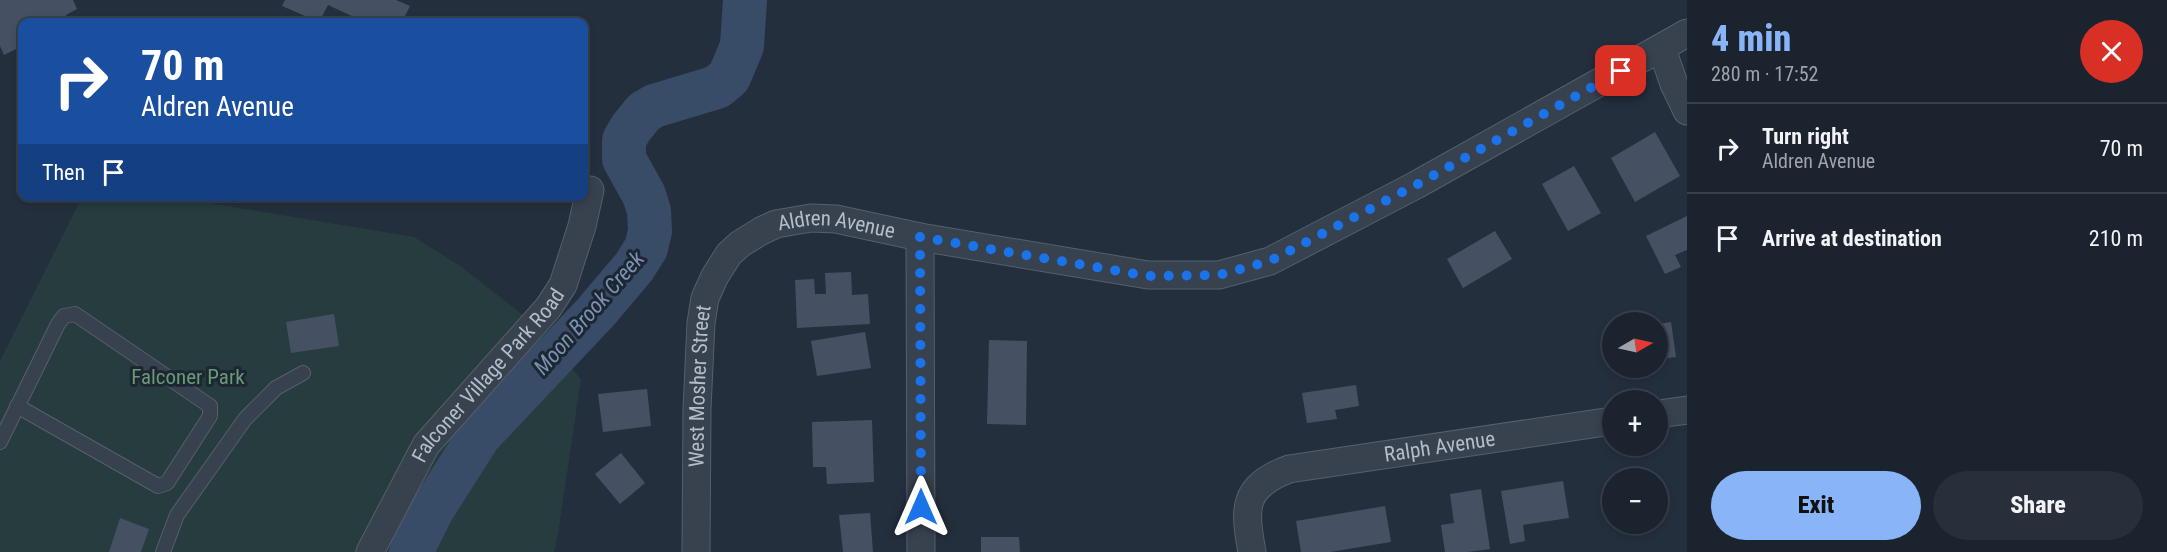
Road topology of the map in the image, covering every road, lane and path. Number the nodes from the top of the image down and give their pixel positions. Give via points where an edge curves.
1 (1687, 33) edge
2 (1662, 49) junction
3 (1687, 111) edge
4 (590, 190) dead end
5 (588, 199) edge
6 (588, 201) edge
7 (750, 237) joint
8 (920, 237) junction
9 (303, 373) dead end
10 (17, 406) junction
11 (1687, 410) edge
12 (1668, 413) edge
13 (1602, 422) edge
14 (0, 442) edge
15 (163, 552) edge
16 (370, 552) edge
17 (696, 552) edge
18 (921, 552) edge
19 (1252, 552) edge

1 - 2 street, Aldren Avenue
2 - 3 street
2 - 8 street, Aldren Avenue via 1270,261 1219,275 1148,276
4 - 5 street, Falconer Village Park Road
6 - 16 street, Falconer Village Park Road via 563,285 548,308 426,445
7 - 8 street, Aldren Avenue via 776,224 811,218 836,219
7 - 17 street, West Mosher Street via 729,254 705,298 701,323
8 - 18 street
9 - 15 lane via 276,388 245,419 177,514
10 - 10 lane via 58,324 64,316 75,314 210,406 210,416 167,483 159,486
10 - 14 lane
11 - 12 street
13 - 19 street, Ralph Avenue via 1289,469 1270,476 1252,492 1246,511

